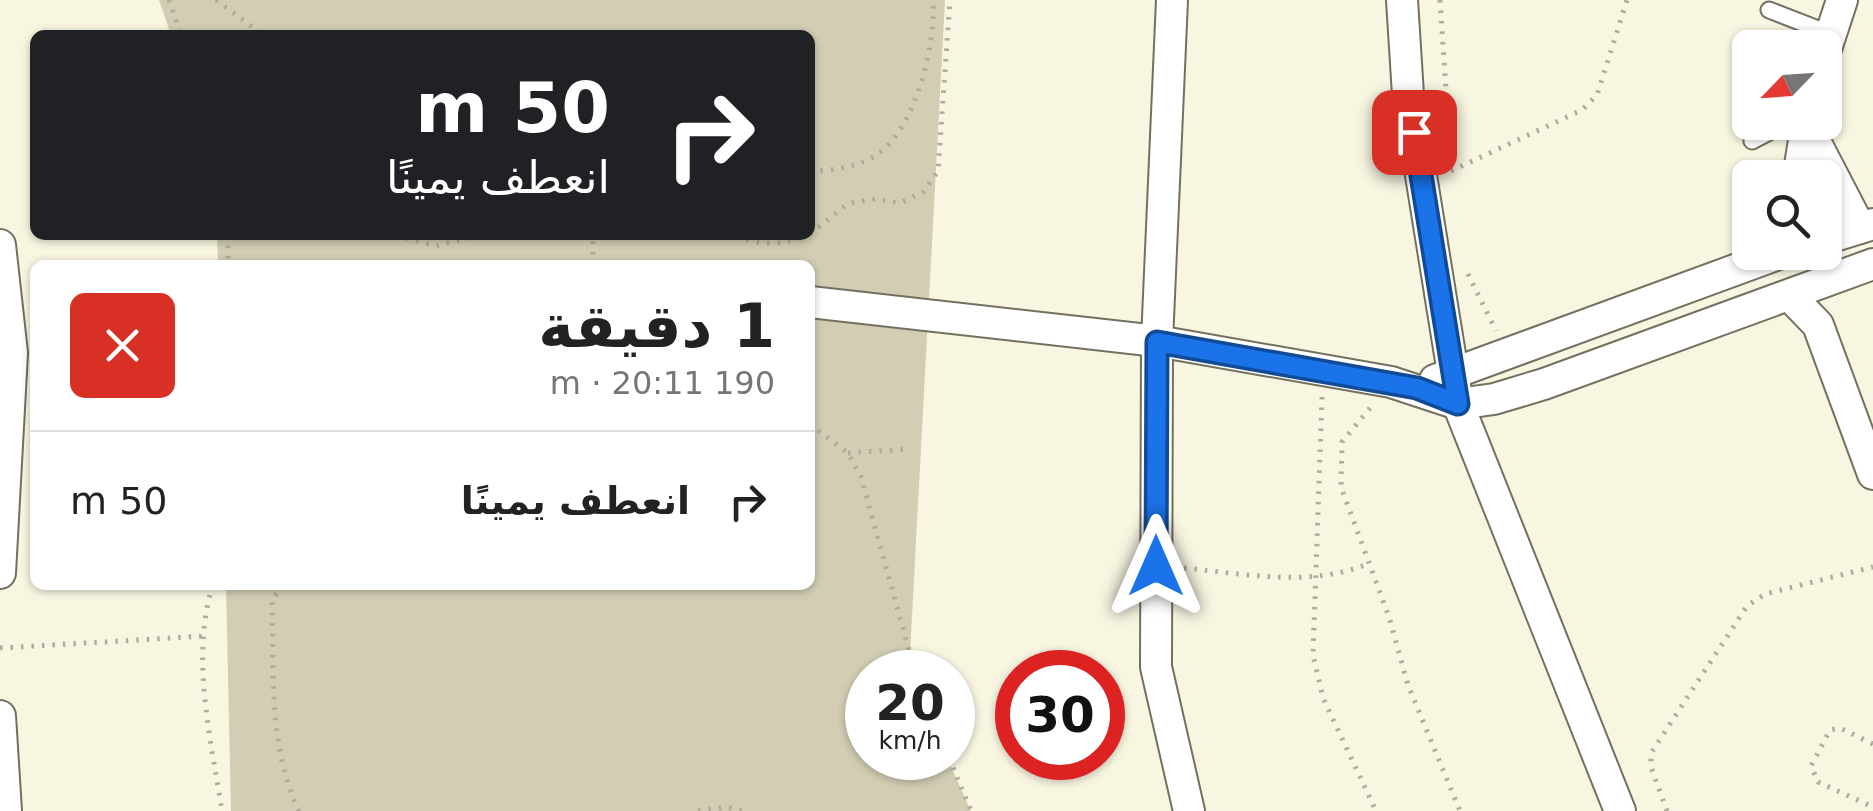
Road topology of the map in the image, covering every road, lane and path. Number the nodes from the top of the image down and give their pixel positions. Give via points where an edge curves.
1 (169, 0) edge
2 (216, 0) edge
3 (933, 0) edge
4 (950, 0) edge
5 (1172, 0) edge
6 (1402, 0) edge
7 (1440, 0) edge
8 (1627, 0) edge
9 (1842, 0) edge
10 (1768, 10) dead end
11 (180, 30) edge
12 (256, 30) edge
13 (1804, 30) edge
14 (1832, 30) edge
15 (1811, 140) edge
16 (815, 170) edge
17 (1452, 170) junction
18 (1453, 186) dead end
19 (1866, 226) edge
20 (815, 230) edge
21 (1842, 234) edge
22 (414, 240) edge
23 (461, 240) edge
24 (746, 240) edge
25 (792, 240) edge
26 (0, 246) edge
27 (1873, 264) edge
28 (1465, 267) dead end
29 (1736, 270) edge
30 (1826, 282) junction
31 (1694, 286) junction
32 (1790, 296) junction
33 (815, 303) edge
34 (1818, 325) junction
35 (1710, 326) junction
36 (1157, 342) junction
37 (1523, 350) junction
38 (16, 352) edge
39 (1324, 369) junction
40 (1452, 373) junction
41 (1544, 384) junction
42 (1404, 385) junction
43 (1458, 404) junction
44 (815, 428) edge
45 (907, 449) dead end
46 (848, 453) junction
47 (1873, 474) edge
48 (1370, 564) junction
49 (1156, 566) junction
50 (1873, 567) edge
51 (0, 573) edge
52 (1313, 579) junction
53 (212, 590) edge
54 (279, 590) edge
55 (206, 636) junction
56 (0, 648) edge
57 (907, 650) edge
58 (0, 716) edge
59 (1873, 744) edge
60 (959, 780) edge
61 (1873, 807) edge
62 (6, 811) edge
63 (222, 811) edge
64 (299, 811) edge
65 (698, 811) edge
66 (743, 811) edge
67 (971, 811) edge
68 (1189, 811) edge
69 (1376, 811) edge
70 (1460, 811) edge
71 (1620, 811) edge
72 (1667, 811) edge

1 - 11 path
2 - 12 path
3 - 16 path via 930,57 894,137 872,158
4 - 20 path via 932,183 900,203 849,203
5 - 36 street
6 - 40 street via 1408,95
7 - 17 path
8 - 17 path via 1597,95 1582,110
9 - 14 street
10 - 13 lane
15 - 19 street
17 - 18 path
19 - 21 street
22 - 23 path via 436,246
24 - 25 path
26 - 38 street
27 - 30 street
28 - 37 path via 1484,313
29 - 31 street
30 - 32 street
30 - 34 street
31 - 35 street
31 - 37 street
32 - 34 street
32 - 35 street
33 - 36 street
34 - 47 street
35 - 41 street
36 - 39 street
36 - 49 street
37 - 40 street
37 - 41 street
38 - 51 street
39 - 42 street
39 - 52 path
40 - 42 street
40 - 43 street
41 - 43 street
42 - 43 street
42 - 48 path via 1342,442 1342,487
43 - 71 street
44 - 46 path
45 - 46 path
46 - 57 path via 873,513
48 - 52 path
48 - 70 path via 1408,685
49 - 52 path
49 - 68 street via 1156,667
50 - 72 path via 1764,594 1747,606 1651,754
52 - 69 path via 1313,655 1323,698
53 - 55 path
54 - 64 path via 272,600 276,717 285,782
55 - 56 path
55 - 63 path via 205,702
58 - 62 street
59 - 61 path via 1830,730 1811,766 1818,782
60 - 67 path
65 - 66 path

